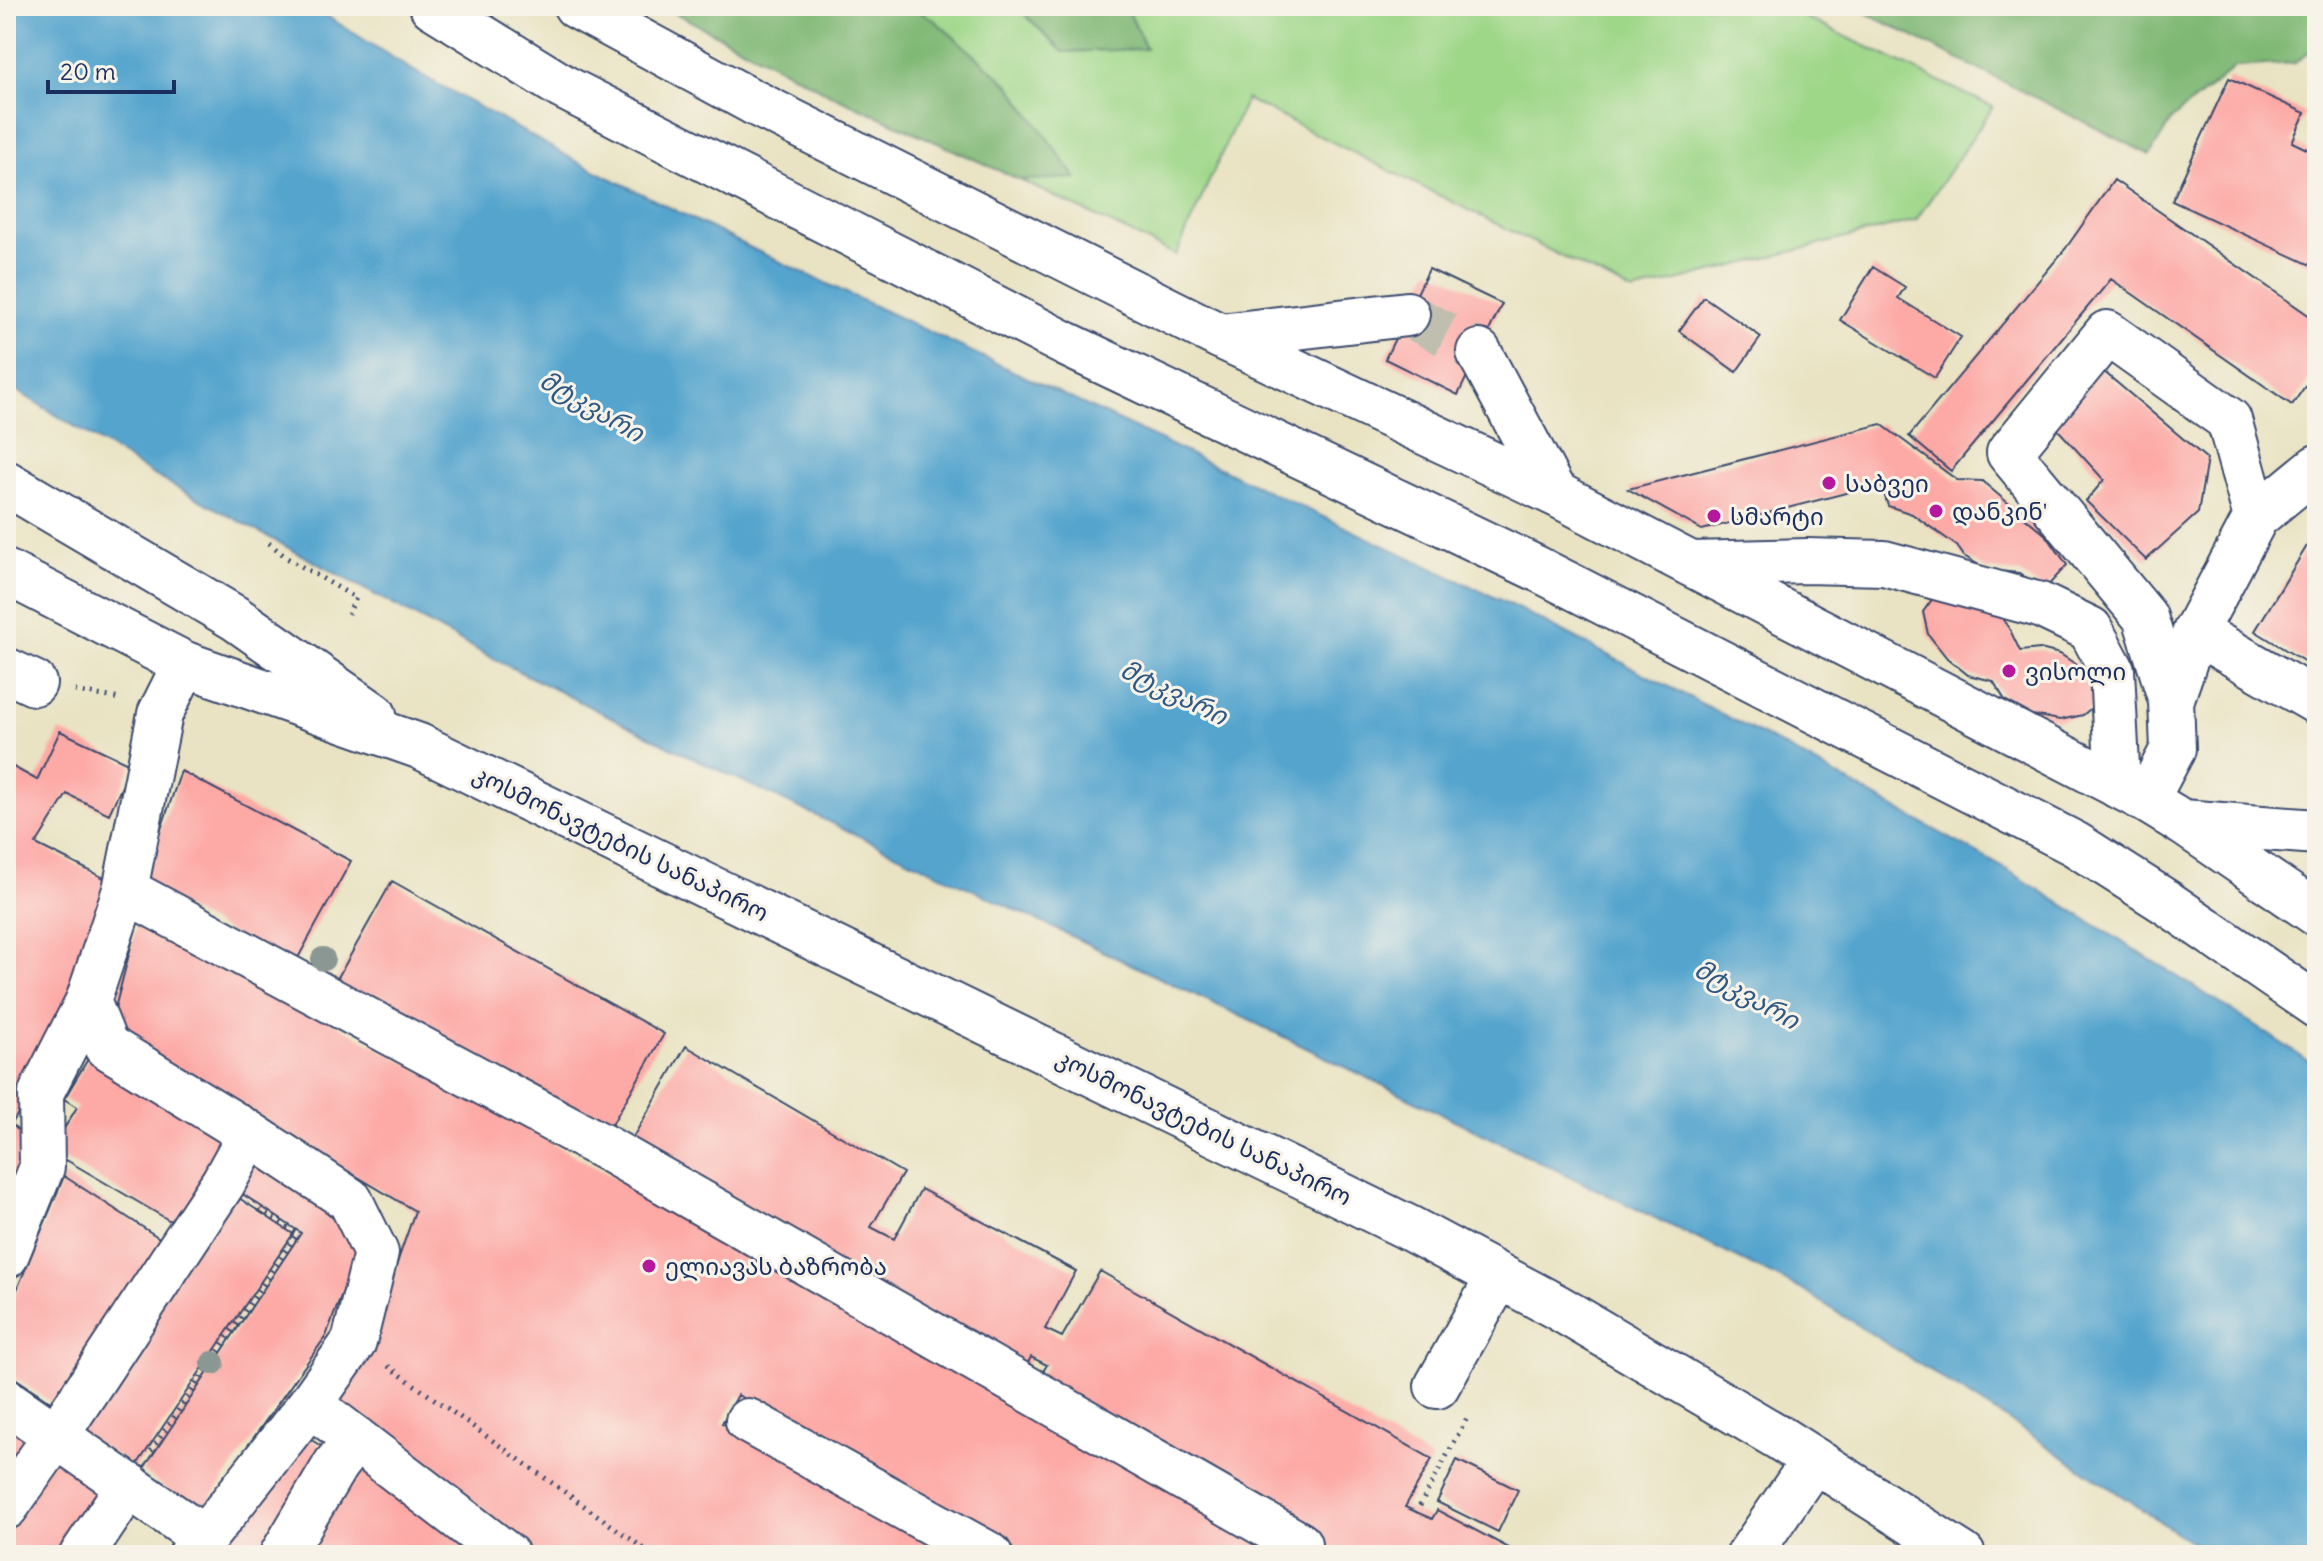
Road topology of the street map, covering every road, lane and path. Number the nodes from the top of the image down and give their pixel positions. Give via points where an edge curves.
1 (432, 6) edge
2 (576, 6) edge
3 (1407, 314) tunnel mouth
4 (1220, 336) junction
5 (1479, 352) tunnel mouth
6 (2317, 467) edge
7 (6, 483) edge
8 (1554, 493) junction
9 (2256, 517) junction
10 (269, 543) dead end
11 (1691, 564) junction
12 (6, 572) edge
13 (348, 614) dead end
14 (2195, 632) junction
15 (185, 664) junction
16 (20, 677) edge
17 (133, 701) dead end
18 (2171, 701) junction
19 (2317, 702) edge
20 (419, 746) junction
21 (2149, 803) junction
22 (2317, 832) edge
23 (125, 890) junction
24 (2317, 914) edge
25 (88, 1001) junction
26 (2317, 1006) edge
27 (250, 1134) junction
28 (223, 1183) junction
29 (6, 1256) edge
30 (1499, 1276) junction
31 (354, 1342) junction
32 (1456, 1396) joint
33 (6, 1401) edge
34 (310, 1404) junction
35 (748, 1421) dead end
36 (56, 1436) junction
37 (356, 1439) junction
38 (1814, 1460) junction
39 (129, 1485) junction
40 (6, 1507) edge
41 (1416, 1513) dead end
42 (1299, 1544) dead end
43 (197, 1547) edge
44 (82, 1555) edge
45 (282, 1555) edge
46 (507, 1555) edge
47 (653, 1555) edge
48 (990, 1555) edge
49 (1749, 1555) edge
50 (1963, 1555) edge

1 - 26 main road via 563,87 1066,344 1536,568 2075,844
2 - 4 main road via 753,102
3 - 4 main road
4 - 8 main road
5 - 8 main road
6 - 9 main road
7 - 20 main road, კოსმონავტების სანაპირო via 235,618
8 - 11 main road
9 - 14 main road
9 - 18 main road via 2229,420 2107,333 2009,453 2145,617
10 - 13 path via 356,598
11 - 21 main road
11 - 21 main road via 1884,563 2040,605 2090,629 2112,670
12 - 15 main road, კოსმონავტების სანაპირო
14 - 18 main road
14 - 19 main road
15 - 20 main road, კოსმონავტების სანაპირო
15 - 23 main road via 160,714
16 - 17 path
18 - 21 main road via 2173,749
20 - 30 main road, კოსმონავტების სანაპირო via 1274,1161
21 - 22 main road
21 - 24 main road
23 - 25 main road
23 - 42 main road via 611,1151
25 - 27 main road via 106,1046
25 - 29 main road via 41,1093 42,1167
27 - 28 main road
27 - 31 main road via 350,1200 376,1253
28 - 36 main road
28 - 39 path via 297,1234
30 - 32 main road
30 - 38 main road, კოსმონავტების სანაპირო
31 - 34 main road
31 - 47 path
32 - 41 path
33 - 36 main road
34 - 37 main road
34 - 43 main road
35 - 48 main road
36 - 39 main road
36 - 40 main road
37 - 45 main road
37 - 46 main road
38 - 49 main road
38 - 50 main road, კოსმონავტების სანაპირო
39 - 43 main road
39 - 44 main road

